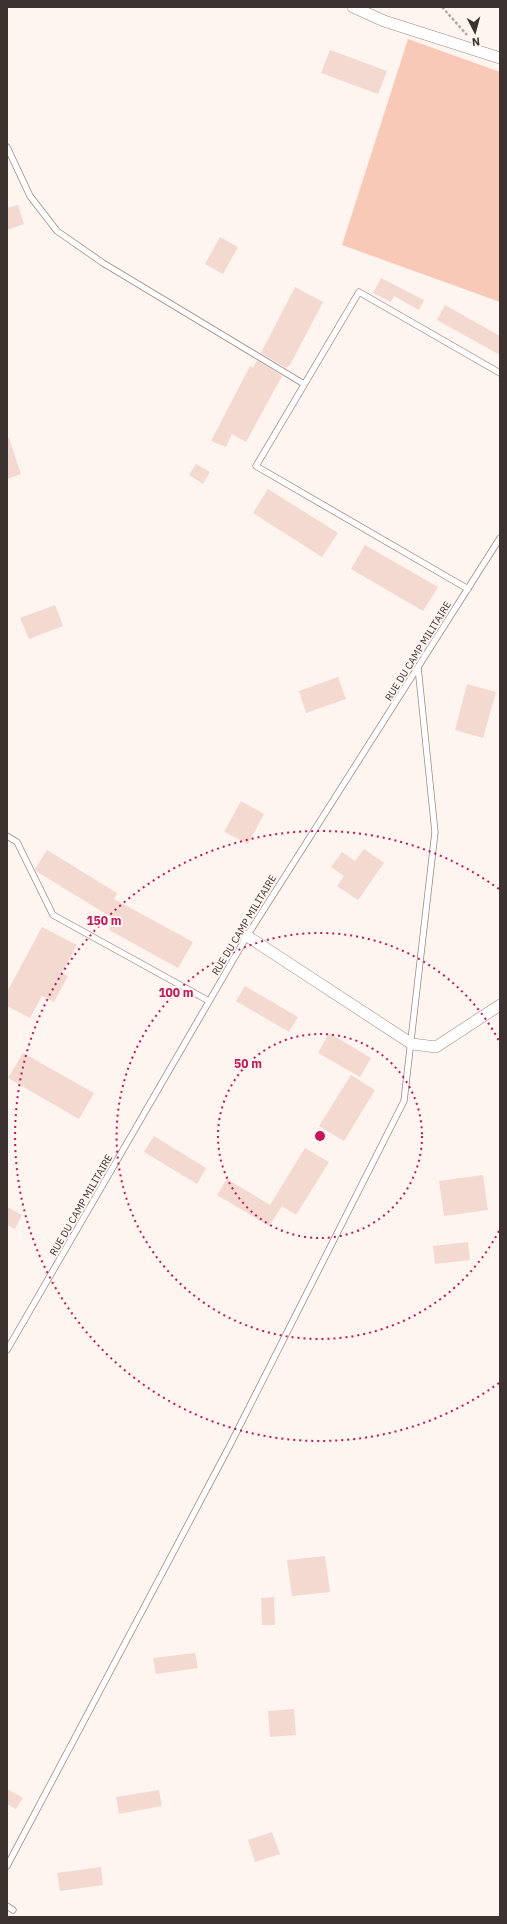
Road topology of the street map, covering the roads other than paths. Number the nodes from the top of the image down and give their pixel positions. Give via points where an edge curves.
1 (353, 7) edge
2 (500, 58) edge
3 (7, 147) edge
4 (500, 373) edge
5 (304, 384) junction
6 (500, 538) edge
7 (468, 588) junction
8 (418, 667) junction
9 (7, 836) edge
10 (247, 936) junction
11 (209, 1001) junction
12 (500, 1005) edge
13 (412, 1044) junction
14 (7, 1350) edge
15 (7, 1866) edge
16 (7, 1906) edge
17 (13, 1910) dead end

1 - 2 street via 384,21
3 - 5 lane via 30,196 57,231 103,263
4 - 5 lane via 359,292
5 - 7 lane via 256,466
6 - 7 lane, RUE DU CAMP MILITAIRE
7 - 8 lane, RUE DU CAMP MILITAIRE
8 - 10 lane, RUE DU CAMP MILITAIRE
8 - 13 lane via 436,832
9 - 11 lane via 17,842 53,915
10 - 11 lane, RUE DU CAMP MILITAIRE
10 - 13 street
11 - 14 lane, RUE DU CAMP MILITAIRE
12 - 13 street via 436,1047
13 - 15 lane via 404,1101 229,1446
16 - 17 lane

